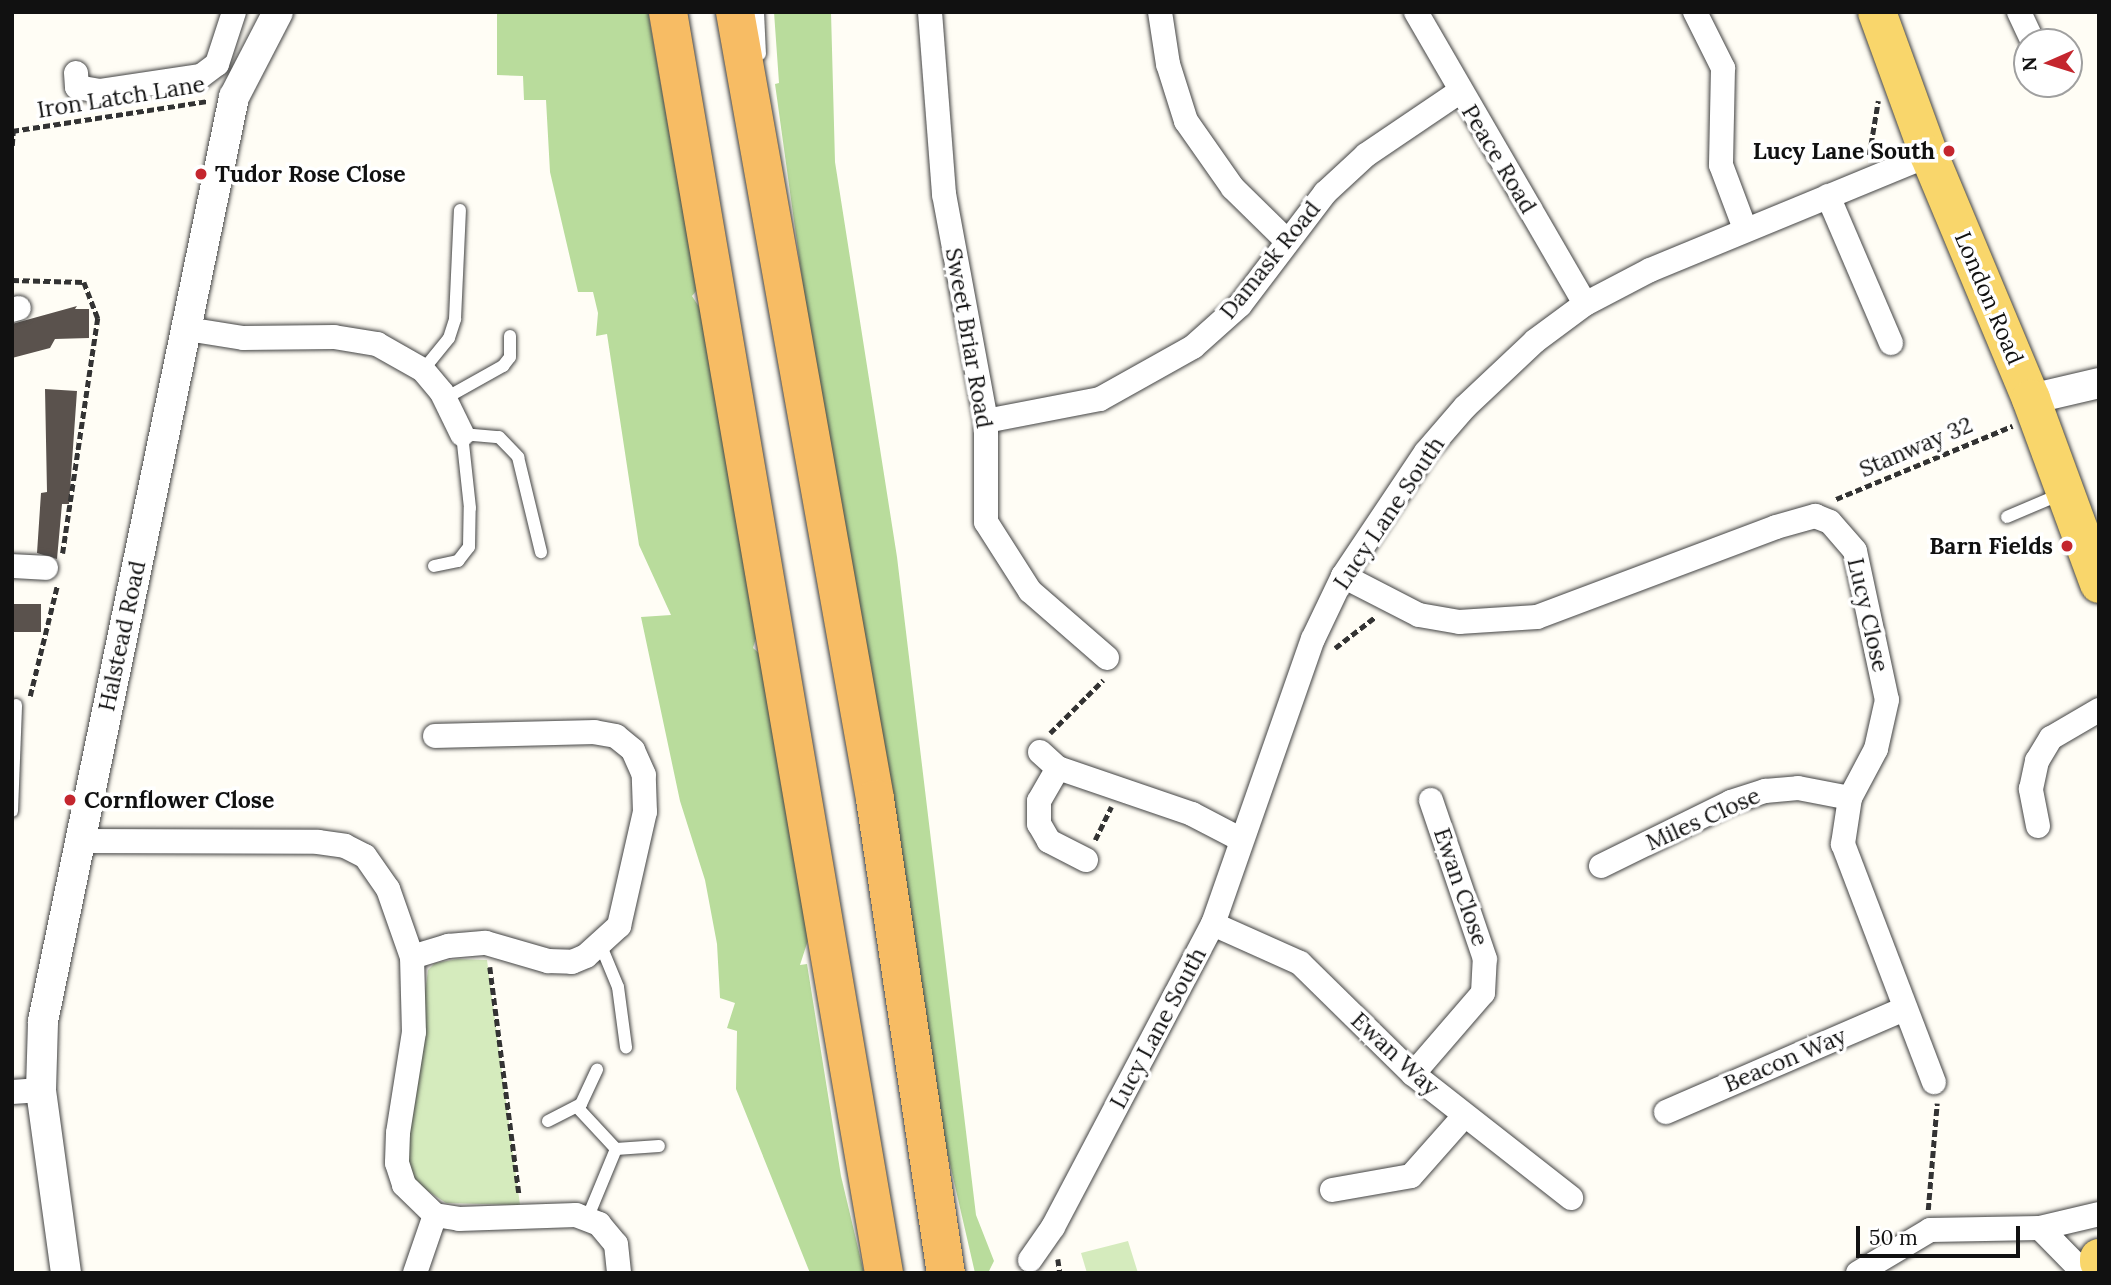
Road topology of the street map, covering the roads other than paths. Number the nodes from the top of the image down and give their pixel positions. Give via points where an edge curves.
1 (234, 12) edge
2 (278, 12) edge
3 (668, 12) edge
4 (735, 12) edge
5 (758, 12) edge
6 (930, 12) edge
7 (1160, 12) edge
8 (1416, 12) edge
9 (1695, 12) edge
10 (1877, 12) edge
11 (2019, 12) edge
12 (2026, 28) edge
13 (76, 74) dead end
14 (1459, 92) junction
15 (1929, 155) junction
16 (1828, 196) junction
17 (769, 200) junction
18 (460, 210) dead end
19 (1745, 229) junction
20 (1287, 242) junction
21 (1585, 304) junction
22 (187, 329) junction
23 (510, 336) dead end
24 (1891, 343) dead end
25 (422, 370) junction
26 (2099, 383) edge
27 (444, 399) junction
28 (2033, 408) junction
29 (986, 421) junction
30 (461, 434) junction
31 (2064, 492) junction
32 (2007, 517) dead end
33 (541, 552) dead end
34 (12, 566) edge
35 (434, 566) dead end
36 (56, 569) road end
37 (1343, 576) junction
38 (2099, 584) edge
39 (1107, 658) road end
40 (23, 703) road end
41 (2099, 710) edge
42 (435, 736) dead end
43 (14, 760) edge
44 (1850, 798) junction
45 (1431, 800) dead end
46 (12, 811) edge
47 (2038, 826) dead end
48 (1242, 840) junction
49 (80, 841) junction
50 (1086, 860) road end
51 (1601, 866) dead end
52 (1213, 924) junction
53 (601, 946) junction
54 (412, 957) junction
55 (1905, 1009) junction
56 (626, 1047) dead end
57 (597, 1070) dead end
58 (1413, 1074) junction
59 (1934, 1082) road end
60 (27, 1091) edge
61 (577, 1107) junction
62 (1666, 1111) dead end
63 (1464, 1116) junction
64 (548, 1121) dead end
65 (659, 1146) dead end
66 (617, 1149) junction
67 (1332, 1190) dead end
68 (1571, 1198) dead end
69 (2099, 1213) edge
70 (435, 1215) junction
71 (587, 1219) junction
72 (2040, 1228) junction
73 (1030, 1260) dead end
74 (66, 1273) edge
75 (415, 1273) edge
76 (619, 1273) edge
77 (884, 1273) edge
78 (946, 1273) edge
79 (1858, 1273) edge
80 (2084, 1273) edge

1 - 13 street via 218,64 201,76 99,91 76,87
2 - 22 street, Halstead Road via 234,97
3 - 77 highway
4 - 17 highway
5 - 17 lane
6 - 29 street, Sweet Briar Road via 944,194
7 - 20 street via 1168,64 1186,121 1233,188
8 - 14 street, Peace Road
9 - 19 street via 1723,68 1721,165
10 - 15 main road, London Road
11 - 12 street
14 - 20 street, Damask Road via 1366,155 1325,194
14 - 21 street, Peace Road
15 - 16 street, Lucy Lane South
15 - 28 main road, London Road
16 - 19 street, Lucy Lane South
16 - 24 street
17 - 78 highway via 875,799
18 - 25 lane via 455,320 449,338
19 - 21 street, Lucy Lane South
20 - 29 street, Damask Road via 1240,306 1193,347 1135,383 1100,399
21 - 37 street, Lucy Lane South via 1535,341 1465,407 1426,452
22 - 25 street via 243,338 334,337 377,344
22 - 49 street, Halstead Road
23 - 27 lane via 510,357 503,366
25 - 27 street
26 - 28 street
27 - 30 street
28 - 31 main road, London Road
29 - 39 street, Sweet Briar Road via 986,522 1030,591
30 - 33 lane via 499,437 518,457
30 - 35 lane via 470,508 469,547 457,561
31 - 32 lane
31 - 38 main road, London Road
34 - 36 street
37 - 44 street, Lucy Close via 1419,615 1459,622 1537,617 1815,516 1830,522 1855,551 1887,701 1876,749
37 - 48 street, Lucy Lane South via 1301,674
40 - 43 lane
41 - 47 street via 2051,738 2037,761 2031,789
42 - 53 street via 594,732 616,736 633,750 644,775 645,812 619,926
43 - 46 lane
44 - 51 street, Miles Close via 1798,788 1765,791 1731,802
44 - 55 street, Lucy Close via 1843,844
45 - 58 street, Ewan Close via 1485,959 1483,993
48 - 50 street via 1192,814 1049,760 1039,801 1039,824 1049,841
48 - 52 street, Lucy Lane South
49 - 54 street via 345,846 365,856 378,873
49 - 60 street, Halstead Road
52 - 58 street, Ewan Way via 1300,963
52 - 73 street, Lucy Lane South via 1053,1227
53 - 54 street via 572,962 548,961 486,943 448,946
53 - 56 lane via 618,987
54 - 70 street via 414,1032 397,1163 404,1185
55 - 59 street, Lucy Close
55 - 62 street, Beacon Way
57 - 61 lane via 592,1087
58 - 63 street, Ewan Way
60 - 74 street, Halstead Road
61 - 64 lane
61 - 66 lane
63 - 67 street via 1411,1176
63 - 68 street, Ewan Way
65 - 66 lane
66 - 71 lane
69 - 72 street
70 - 71 street via 458,1219 576,1215
70 - 75 street
71 - 76 street via 599,1224 616,1244
72 - 79 street via 1930,1230
72 - 80 street

